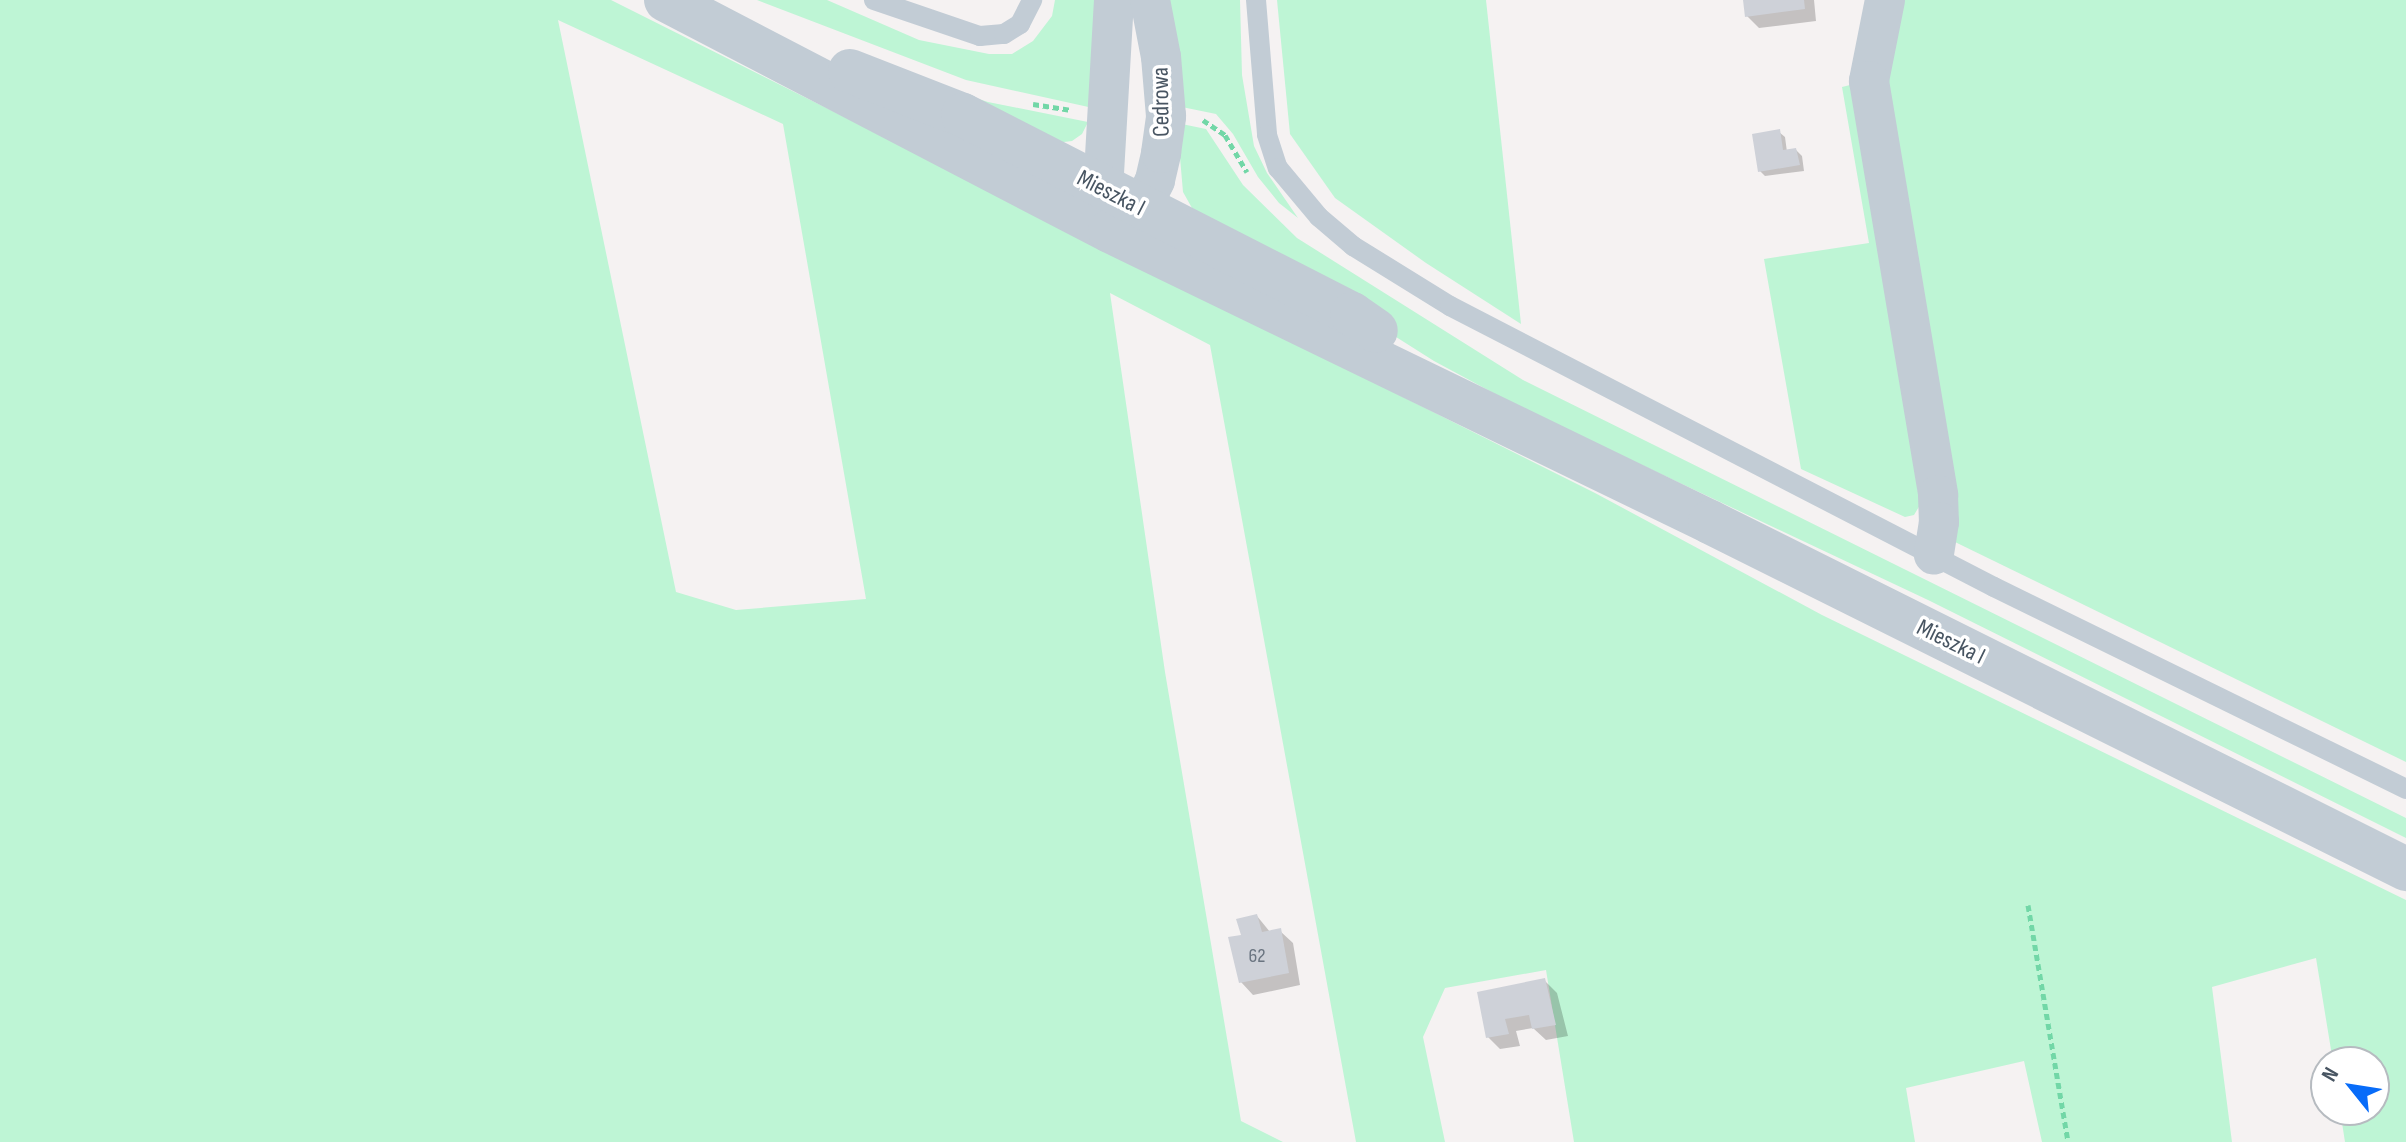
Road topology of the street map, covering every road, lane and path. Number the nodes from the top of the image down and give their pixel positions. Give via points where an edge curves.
1 (874, 0) edge
2 (1032, 0) edge
3 (1114, 0) edge
4 (1150, 0) edge
5 (1256, 0) edge
6 (1885, 0) edge
7 (684, 9) edge
8 (1106, 134) junction
9 (1046, 159) junction
10 (1118, 210) junction
11 (1934, 555) junction
12 (2406, 789) edge
13 (2406, 869) edge
14 (2028, 905) dead end
15 (2068, 1142) edge

1 - 2 lane via 980,36 1004,34 1020,24
3 - 8 street, Cedrowa
4 - 10 street, Cedrowa via 1166,116 1155,180
5 - 11 lane via 1267,135 1278,168 1319,217 1353,246 1450,306
6 - 11 street via 1869,81 1938,495
7 - 9 street, Mieszka I via 963,115
7 - 10 street, Mieszka I
8 - 9 street via 1069,157
8 - 10 street, Cedrowa
9 - 10 street, Mieszka I
10 - 13 street, Mieszka I via 1352,314 1495,416
11 - 12 lane
14 - 15 path

